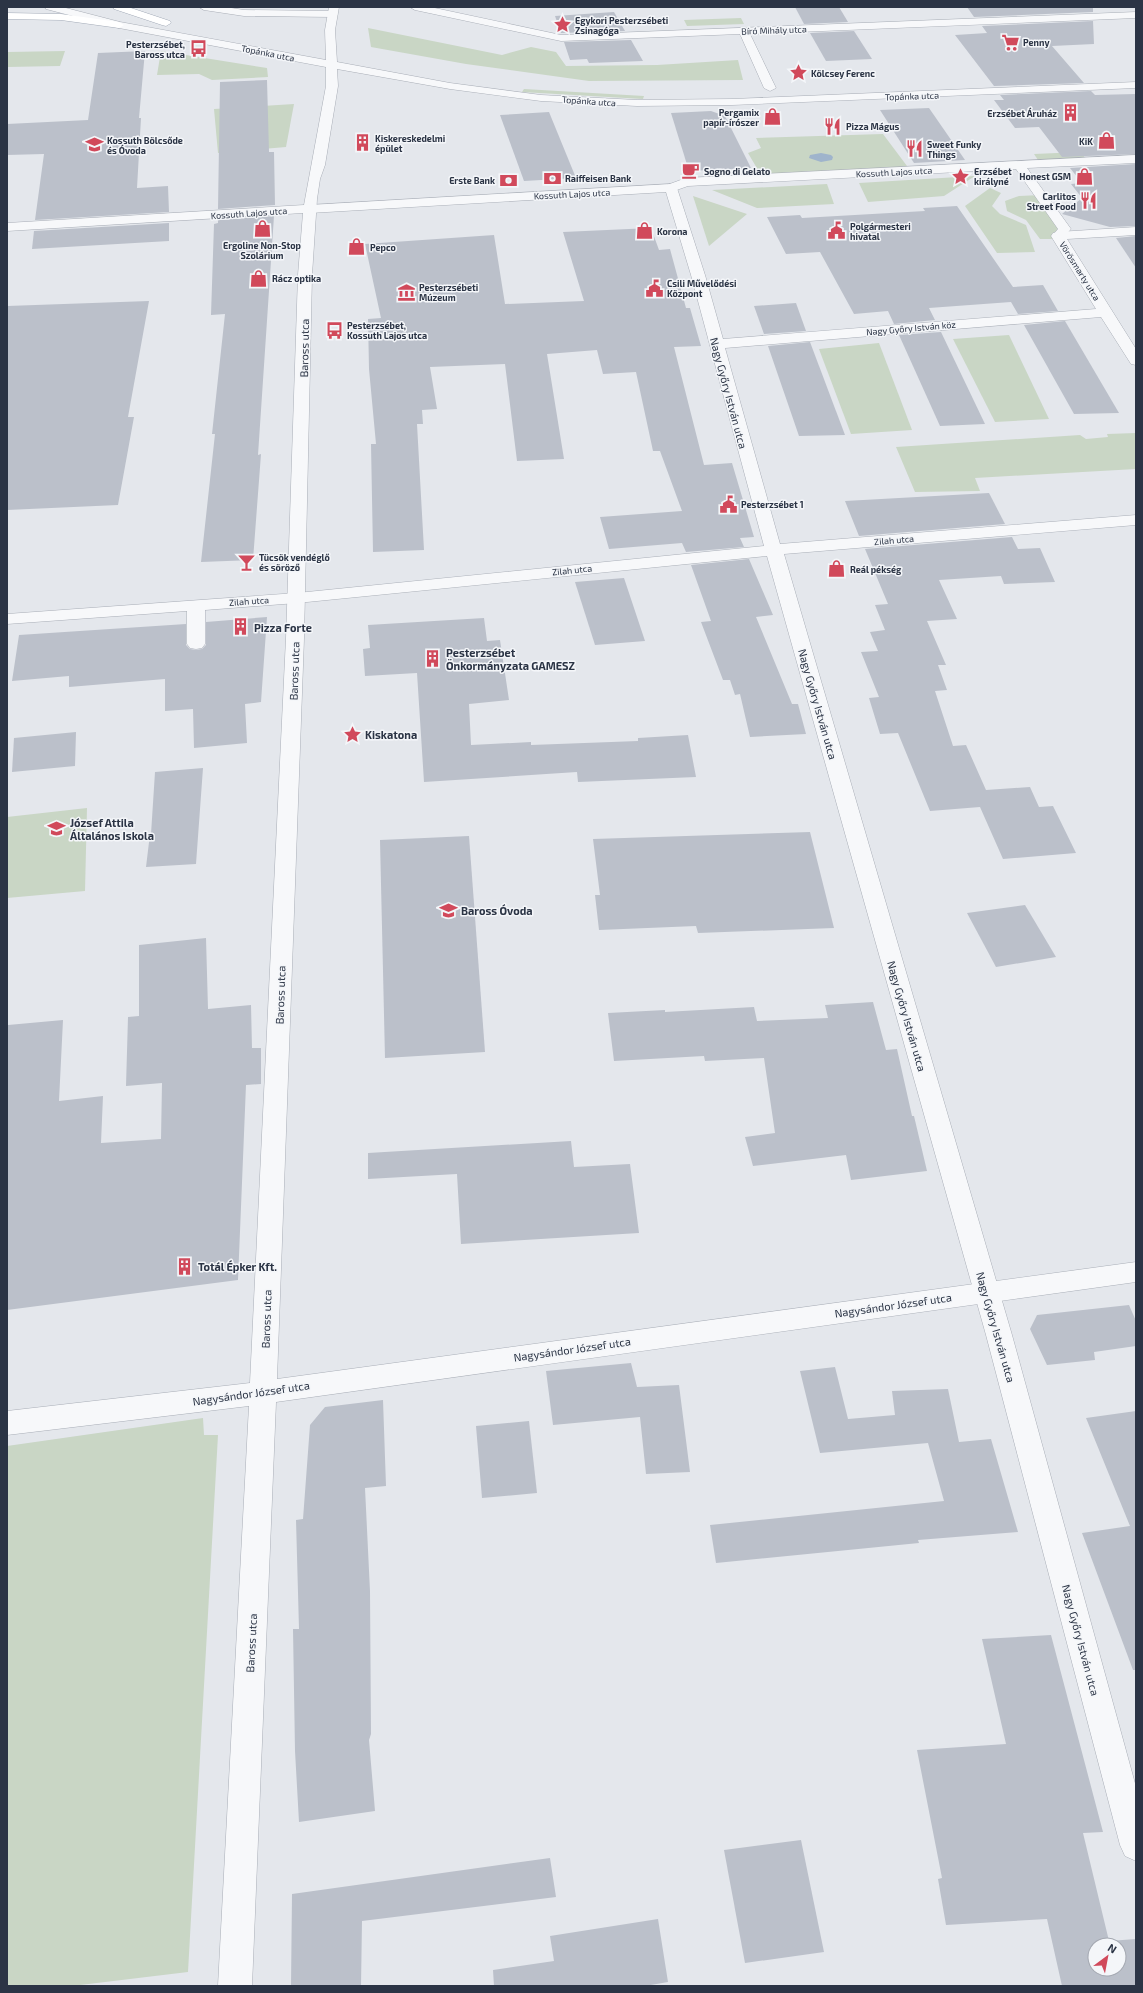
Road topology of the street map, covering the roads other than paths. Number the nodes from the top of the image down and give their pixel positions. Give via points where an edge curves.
1 (50, 7) edge
2 (86, 7) edge
3 (118, 7) edge
4 (204, 7) edge
5 (415, 7) edge
6 (333, 11) edge
7 (1136, 15) edge
8 (7, 16) edge
9 (166, 24) junction
10 (118, 25) junction
11 (744, 32) junction
12 (332, 60) junction
13 (1136, 85) edge
14 (784, 87) dead end
15 (770, 88) junction
16 (755, 89) dead end
17 (734, 90) dead end
18 (1136, 159) edge
19 (1020, 166) junction
20 (671, 188) junction
21 (310, 209) junction
22 (7, 227) edge
23 (1136, 231) edge
24 (1058, 236) junction
25 (1106, 312) junction
26 (716, 344) junction
27 (1136, 361) edge
28 (1136, 520) edge
29 (774, 550) junction
30 (297, 598) junction
31 (196, 605) junction
32 (7, 618) edge
33 (196, 644) dead end
34 (1136, 1272) edge
35 (985, 1292) junction
36 (263, 1392) junction
37 (7, 1423) edge
38 (1136, 1845) edge
39 (235, 1986) edge

1 - 10 street, Topánka utca
2 - 9 street, Topánka utca
3 - 9 main road
4 - 6 street via 244,14
5 - 11 street, Bíró Mihály utca via 561,38
6 - 12 street, Baross utca via 330,30
7 - 11 street, Bíró Mihály utca
8 - 10 main road via 61,17
9 - 12 street, Topánka utca
10 - 12 street, Topánka utca
11 - 15 street
12 - 13 street, Topánka utca via 492,92 637,104
12 - 17 street, Topánka utca via 535,87 643,93
12 - 21 street, Baross utca via 332,86 326,128
14 - 15 street
15 - 16 street
18 - 19 street, Kossuth Lajos utca
19 - 20 street, Kossuth Lajos utca via 686,182
19 - 24 street, Vörösmarty utca via 1065,229
20 - 21 street, Kossuth Lajos utca
20 - 26 street, Nagy Győry István utca
21 - 22 street, Kossuth Lajos utca
21 - 30 street, Baross utca via 305,275
23 - 24 street
24 - 25 street, Vörösmarty utca
25 - 26 street, Nagy Győry István köz
25 - 27 street, Vörösmarty utca
26 - 29 street, Nagy Győry István utca
28 - 29 street, Zilah utca
29 - 30 street, Zilah utca
29 - 35 street, Nagy Győry István utca
30 - 31 street, Zilah utca
30 - 36 street, Baross utca
31 - 32 street, Zilah utca
31 - 33 street
34 - 35 street, Nagysándor József utca
35 - 36 street, Nagysándor József utca
35 - 38 street, Nagy Győry István utca via 999,1335
36 - 37 street, Nagysándor József utca
36 - 39 street, Baross utca

